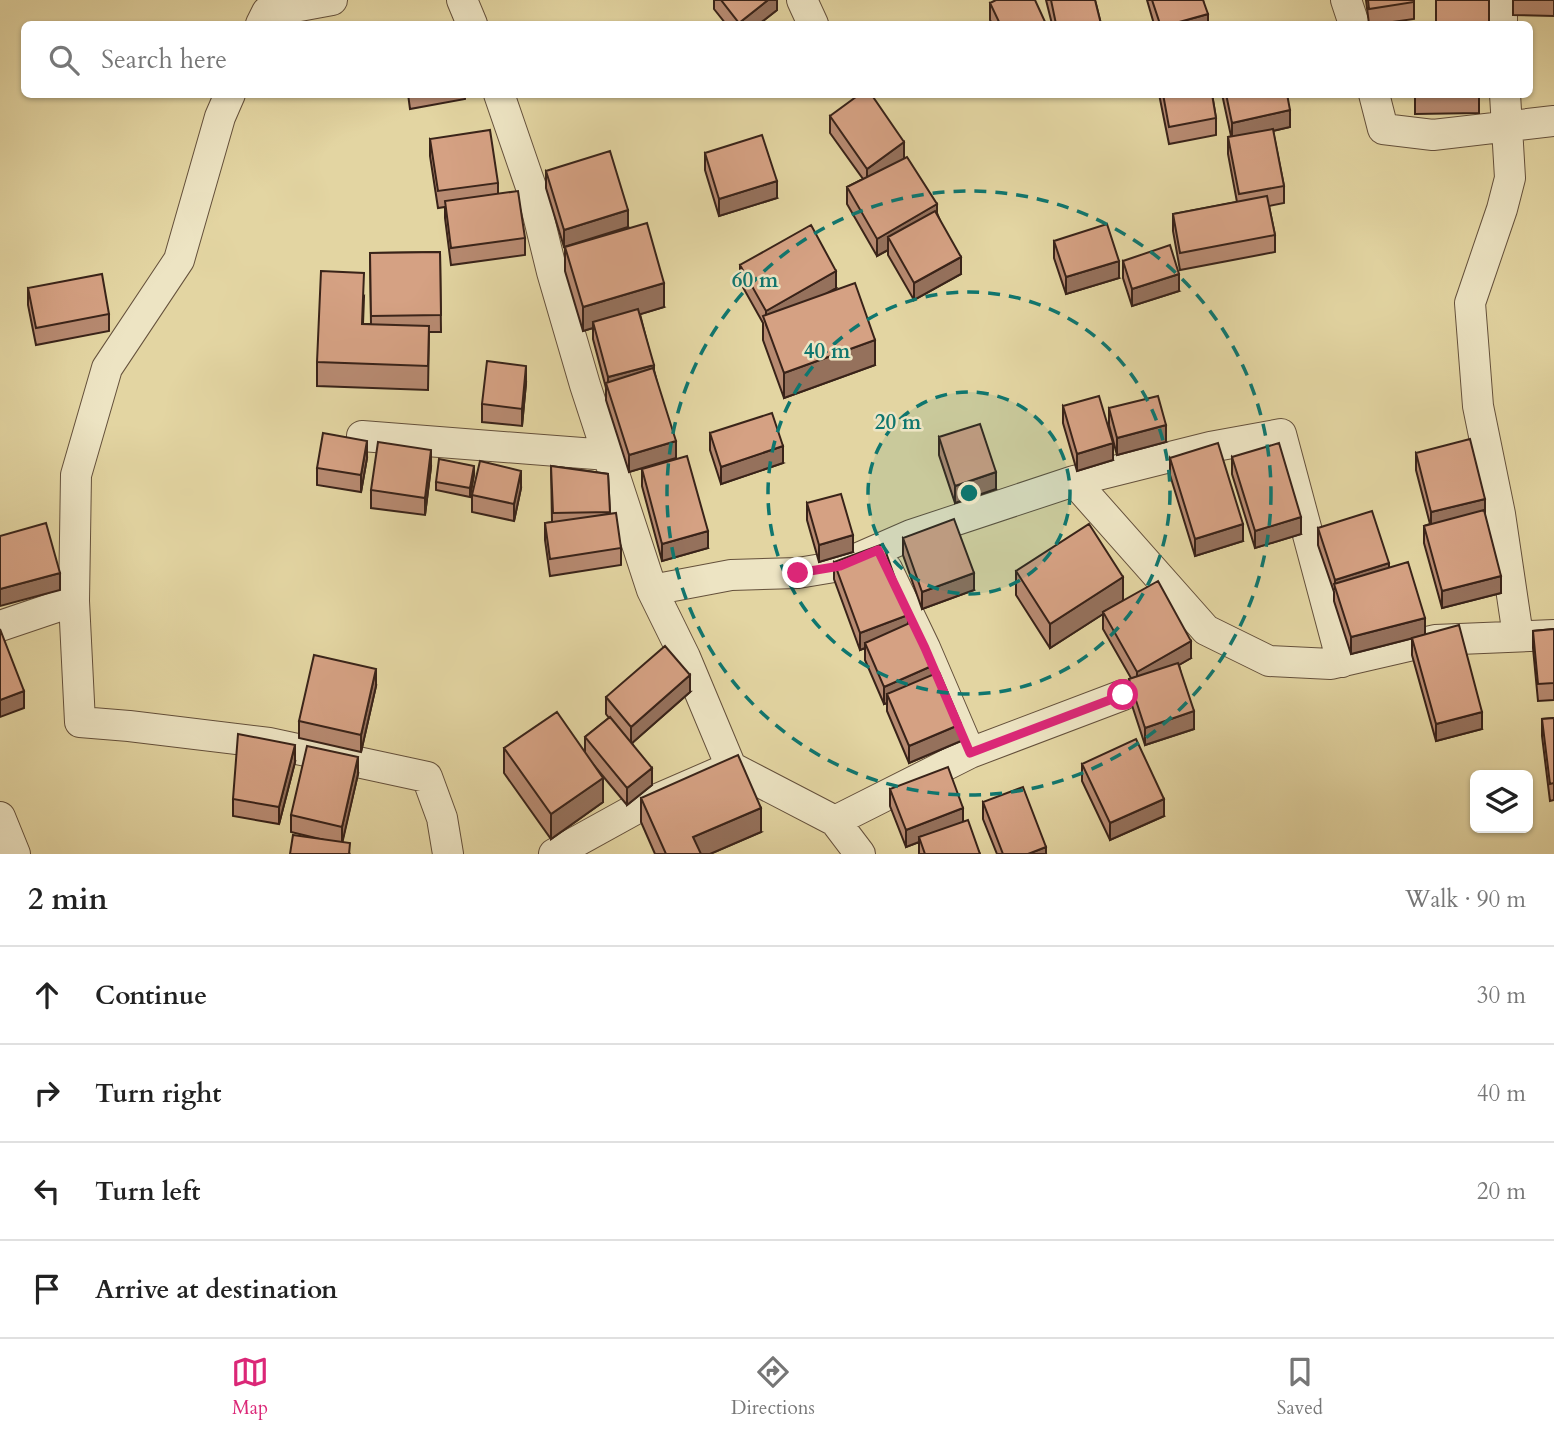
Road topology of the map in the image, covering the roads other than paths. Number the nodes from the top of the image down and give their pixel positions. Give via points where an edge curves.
1 (332, 0) edge
2 (462, 0) edge
3 (802, 0) edge
4 (1346, 0) edge
5 (1502, 0) edge
6 (264, 12) edge
7 (471, 21) edge
8 (812, 21) edge
9 (1353, 21) edge
10 (1502, 21) edge
11 (228, 98) edge
12 (500, 98) edge
13 (1375, 98) edge
14 (1505, 98) edge
15 (1554, 121) edge
16 (1506, 125) junction
17 (362, 436) dead end
18 (608, 455) junction
19 (1074, 481) junction
20 (878, 550) junction
21 (652, 590) junction
22 (74, 601) junction
23 (0, 626) edge
24 (1554, 635) edge
25 (1518, 636) junction
26 (1342, 662) junction
27 (1123, 695) dead end
28 (970, 753) junction
29 (732, 766) junction
30 (0, 817) edge
31 (835, 821) junction
32 (15, 854) edge
33 (448, 854) edge
34 (554, 854) edge
35 (860, 854) edge

1 - 6 street
2 - 7 street
3 - 8 street
4 - 9 street
5 - 10 street
11 - 22 street via 179,260 107,368 76,475
12 - 18 street via 532,190
13 - 16 street via 1383,129 1433,135
14 - 16 street
15 - 16 street
16 - 25 street via 1510,178 1470,303 1478,406
17 - 18 street
18 - 21 street
19 - 20 street
19 - 26 street via 1206,630 1269,661
19 - 26 street via 1281,434
20 - 21 street via 840,566 798,573 731,575
20 - 28 street
21 - 29 street
22 - 23 street
22 - 33 street via 80,722 269,743 428,777
24 - 25 street
25 - 26 street via 1435,640
27 - 28 street
28 - 31 street
29 - 31 street
29 - 34 street via 639,807
30 - 32 street
31 - 35 street

